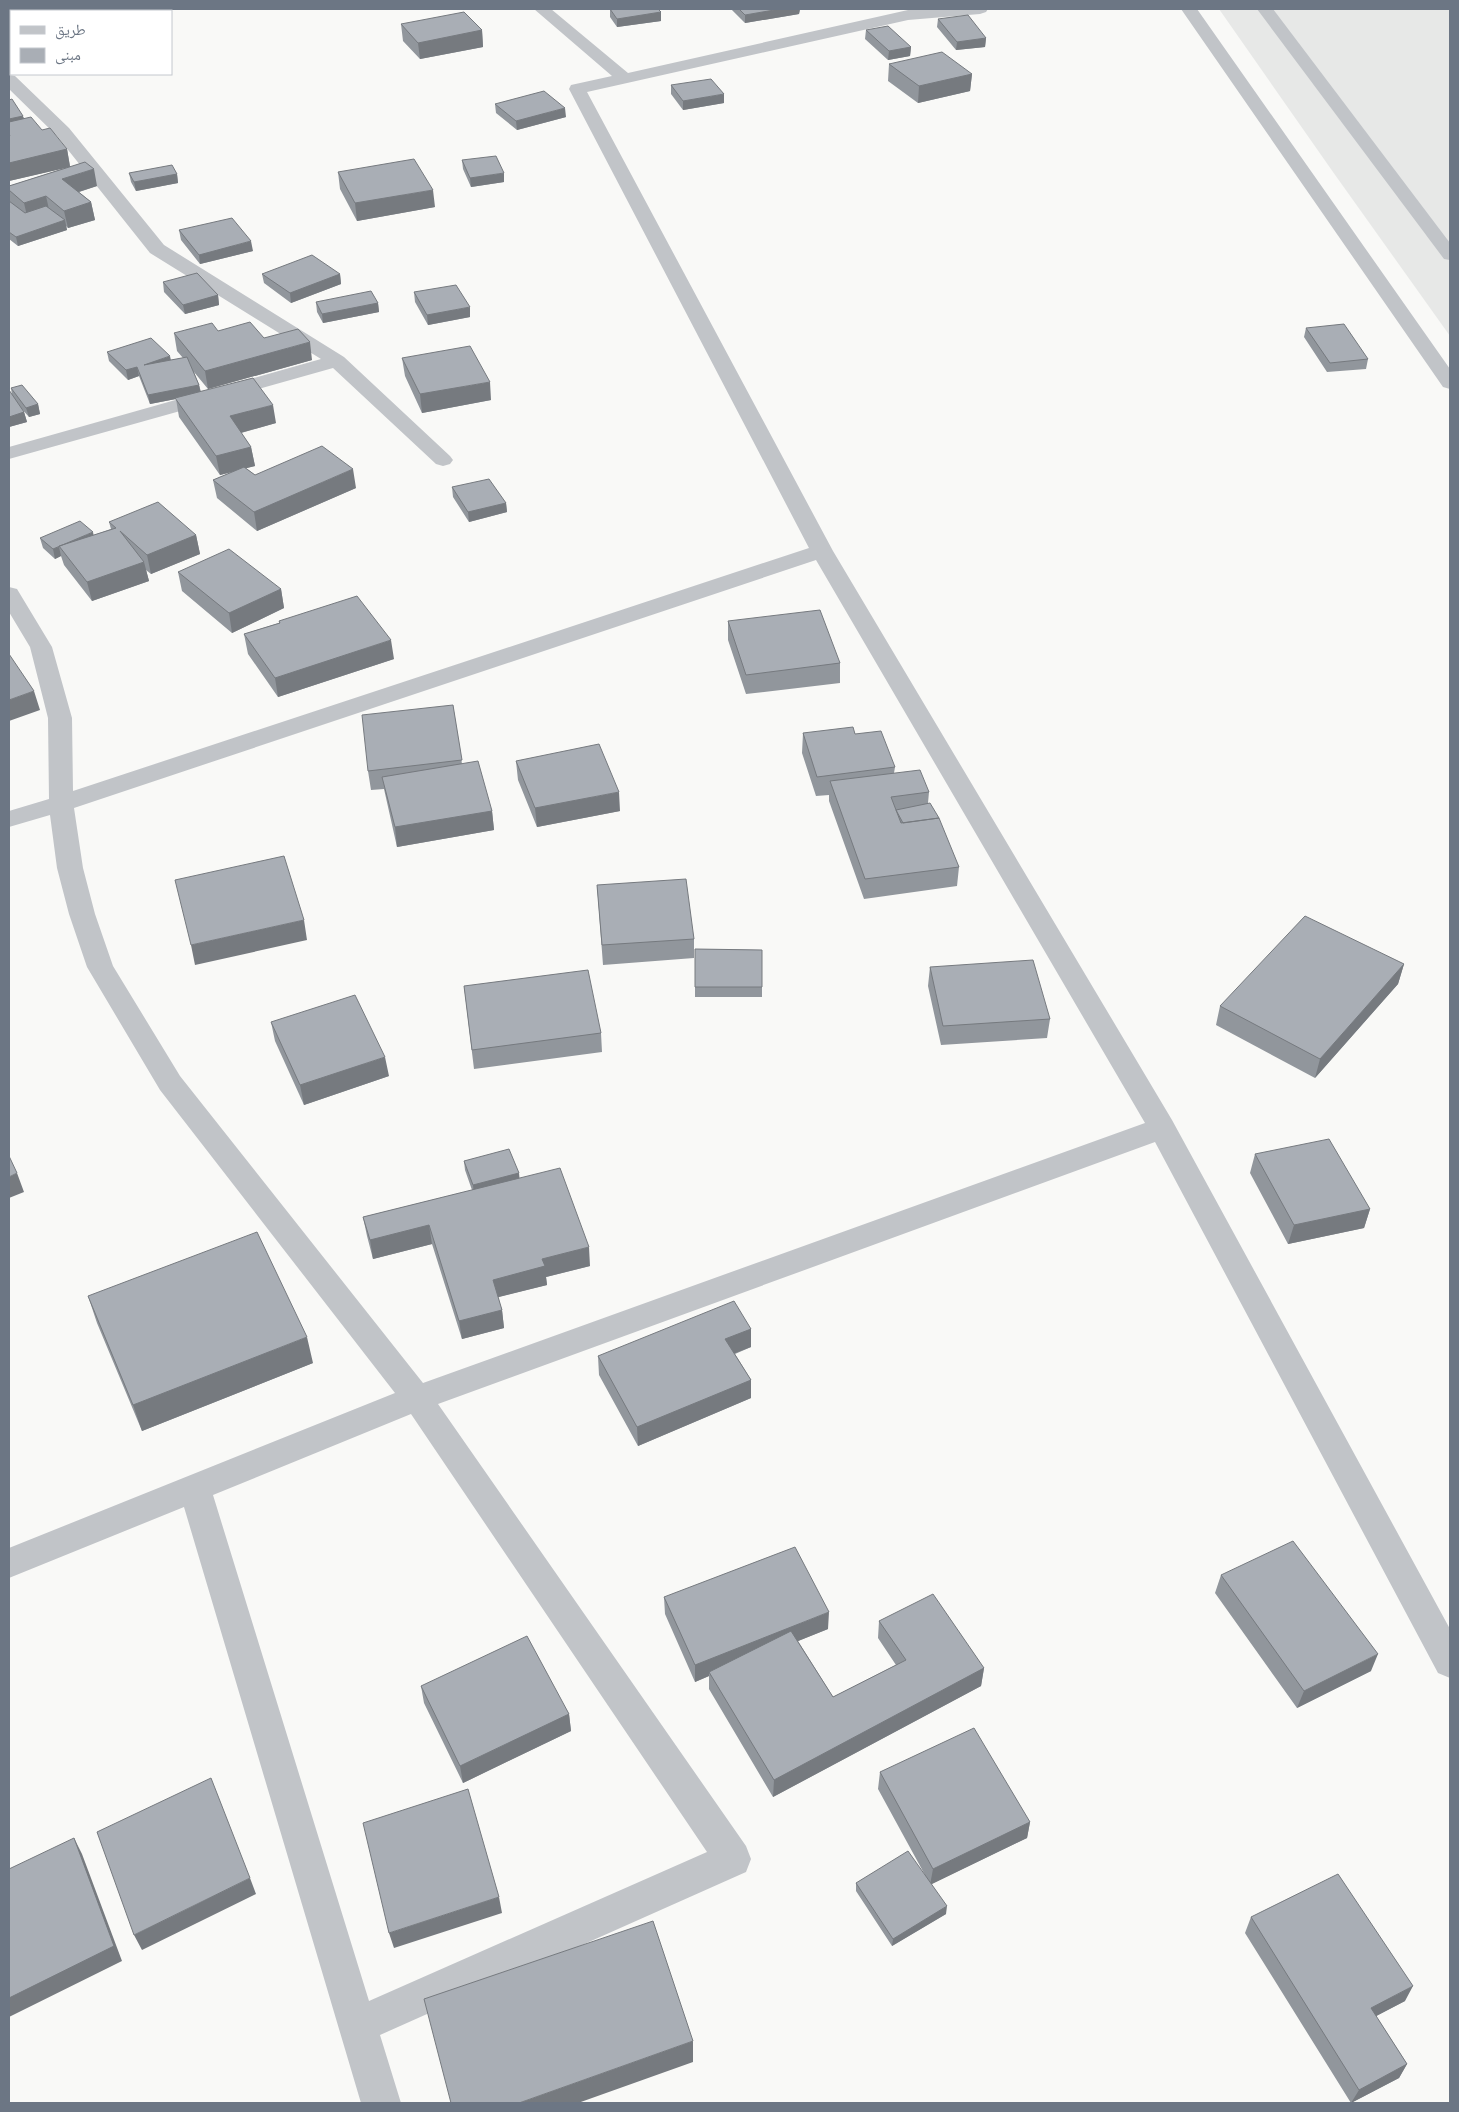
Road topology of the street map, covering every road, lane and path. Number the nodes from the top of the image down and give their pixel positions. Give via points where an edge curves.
1 (542, 9) edge
2 (980, 9) edge
3 (1189, 9) edge
4 (1266, 9) edge
5 (624, 78) junction
6 (9, 80) edge
7 (1450, 255) edge
8 (337, 361) junction
9 (1450, 383) edge
10 (9, 453) edge
11 (443, 460) dead end
12 (822, 551) junction
13 (9, 594) edge
14 (61, 804) junction
15 (9, 819) edge
16 (1162, 1128) junction
17 (417, 1398) junction
18 (195, 1488) junction
19 (9, 1563) edge
20 (1450, 1662) edge
21 (359, 2024) junction
22 (381, 2103) edge

1 - 5 street
2 - 5 street via 908,14
3 - 9 street
4 - 7 lane
5 - 12 street via 577,89
6 - 8 street via 63,132 87,174 157,249
8 - 10 street
8 - 11 street
12 - 14 street
12 - 16 street
13 - 14 street via 41,647 60,718
14 - 15 street
14 - 17 street via 70,868 100,967 170,1083
16 - 17 street
16 - 20 street
17 - 18 street
17 - 21 street via 733,1859
18 - 19 street
18 - 21 street
21 - 22 street

